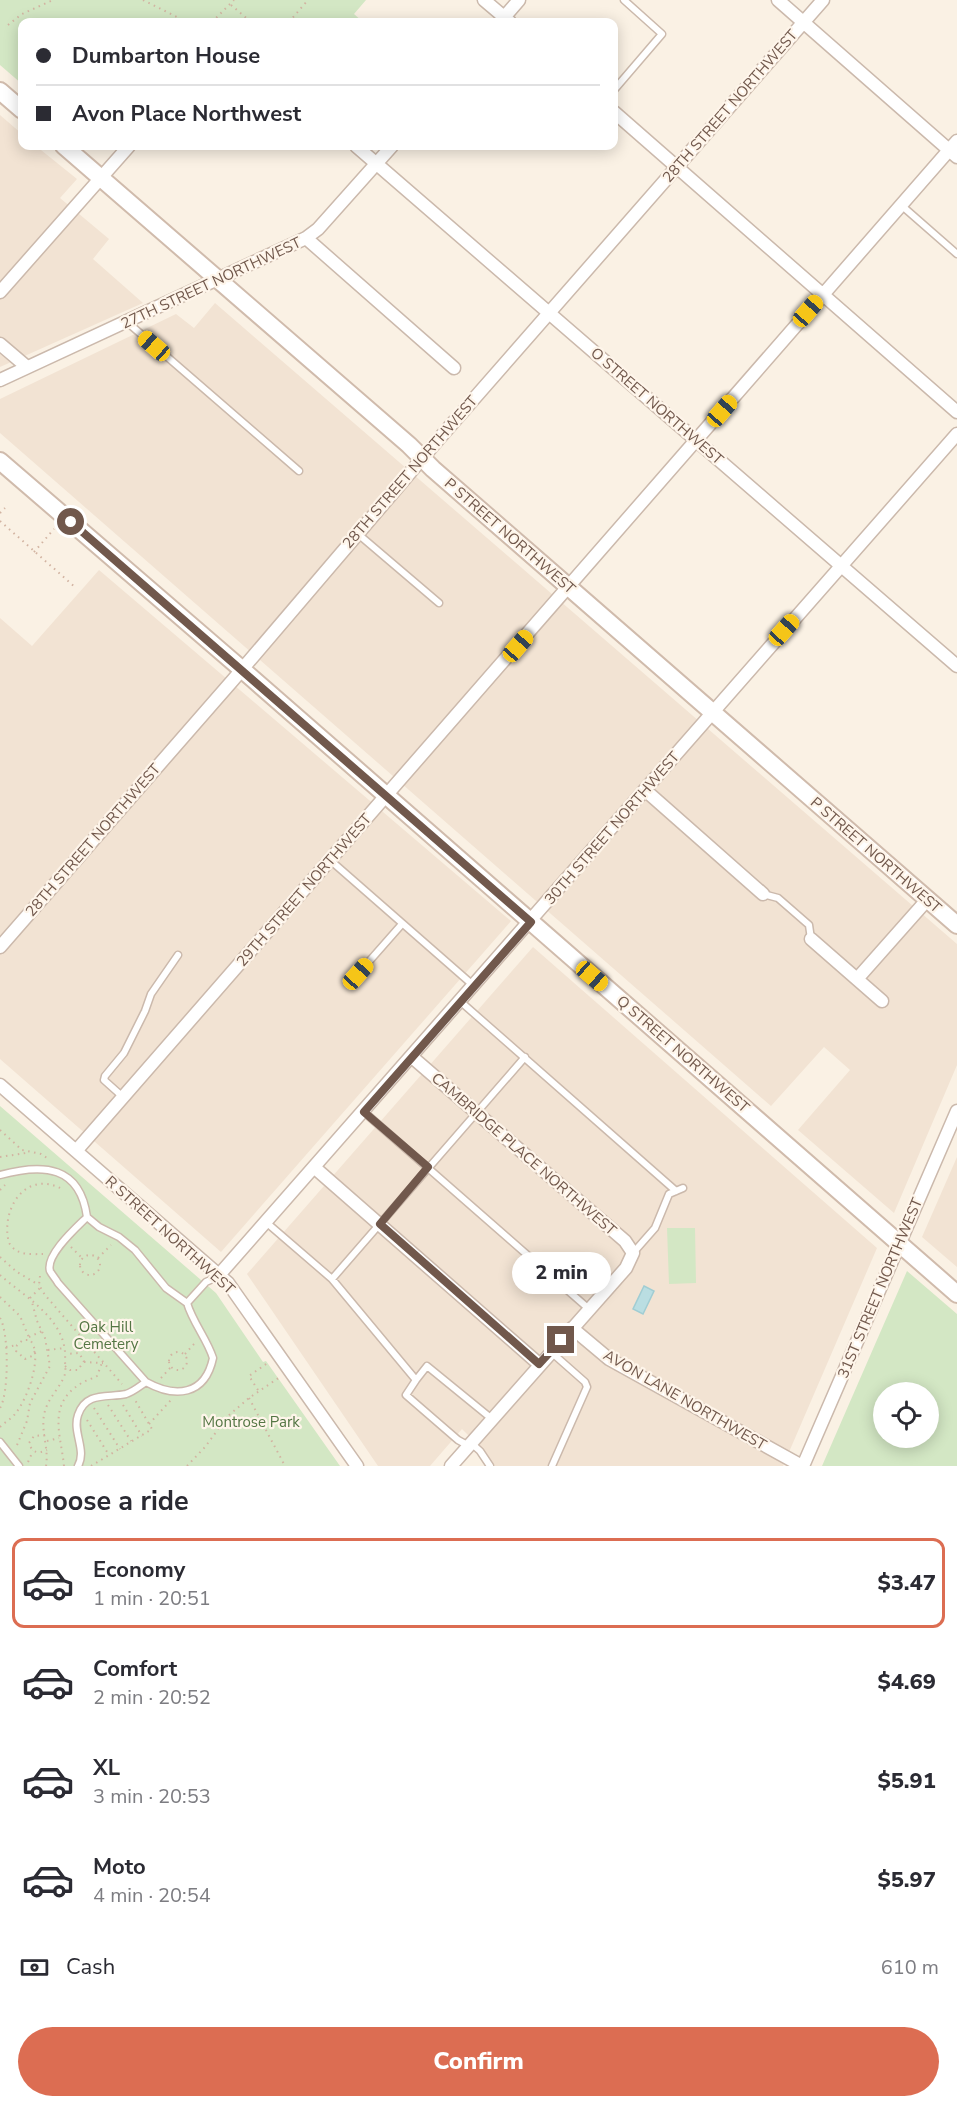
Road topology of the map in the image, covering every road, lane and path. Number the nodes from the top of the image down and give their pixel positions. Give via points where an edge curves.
1 (53, 0) edge
2 (143, 0) edge
3 (234, 0) edge
4 (308, 0) edge
5 (484, 0) edge
6 (519, 0) edge
7 (624, 0) edge
8 (777, 0) edge
9 (823, 0) edge
10 (230, 4) junction
11 (179, 18) edge
12 (216, 18) edge
13 (246, 18) edge
14 (292, 18) edge
15 (501, 18) edge
16 (506, 18) edge
17 (803, 22) junction
18 (8, 25) dead end
19 (618, 85) edge
20 (0, 91) edge
21 (18, 107) edge
22 (618, 116) edge
23 (954, 149) edge
24 (69, 150) edge
25 (125, 150) edge
26 (361, 150) edge
27 (388, 150) edge
28 (376, 163) junction
29 (676, 167) junction
30 (101, 177) junction
31 (901, 204) junction
32 (306, 238) junction
33 (957, 254) edge
34 (218, 279) junction
35 (0, 292) edge
36 (822, 295) junction
37 (549, 313) junction
38 (127, 322) junction
39 (0, 344) edge
40 (27, 367) junction
41 (454, 368) dead end
42 (0, 380) edge
43 (957, 412) edge
44 (957, 434) edge
45 (696, 440) junction
46 (423, 458) junction
47 (0, 461) edge
48 (299, 471) dead end
49 (0, 521) edge
50 (57, 527) dead end
51 (358, 533) junction
52 (34, 552) junction
53 (841, 566) junction
54 (569, 587) junction
55 (76, 588) dead end
56 (439, 603) dead end
57 (954, 659) edge
58 (241, 669) junction
59 (712, 712) junction
60 (645, 790) junction
61 (386, 796) junction
62 (330, 860) junction
63 (763, 894) joint
64 (927, 900) junction
65 (531, 922) junction
66 (402, 924) junction
67 (957, 925) edge
68 (811, 939) joint
69 (2, 941) edge
70 (178, 955) dead end
71 (358, 974) dead end
72 (857, 979) junction
73 (474, 986) junction
74 (882, 1001) dead end
75 (460, 1002) junction
76 (412, 1057) junction
77 (525, 1058) junction
78 (0, 1085) edge
79 (123, 1097) junction
80 (957, 1111) edge
81 (364, 1112) junction
82 (476, 1112) junction
83 (0, 1130) edge
84 (76, 1151) junction
85 (29, 1153) junction
86 (0, 1157) edge
87 (428, 1167) junction
88 (315, 1168) junction
89 (58, 1171) junction
90 (0, 1175) edge
91 (683, 1188) dead end
92 (64, 1190) dead end
93 (676, 1191) junction
94 (13, 1196) dead end
95 (87, 1217) junction
96 (267, 1223) junction
97 (380, 1224) junction
98 (3, 1232) dead end
99 (119, 1237) junction
100 (65, 1240) junction
101 (900, 1244) junction
102 (55, 1252) junction
103 (633, 1253) junction
104 (0, 1257) edge
105 (83, 1258) junction
106 (97, 1258) junction
107 (50, 1261) junction
108 (0, 1275) edge
109 (219, 1275) junction
110 (332, 1279) junction
111 (40, 1286) junction
112 (957, 1294) edge
113 (0, 1297) edge
114 (30, 1299) junction
115 (188, 1303) junction
116 (589, 1310) junction
117 (0, 1318) edge
118 (572, 1328) junction
119 (42, 1331) junction
120 (203, 1335) junction
121 (30, 1339) junction
122 (17, 1345) junction
123 (6, 1347) junction
124 (65, 1348) junction
125 (48, 1350) junction
126 (35, 1351) junction
127 (5, 1352) junction
128 (550, 1352) junction
129 (0, 1354) edge
130 (66, 1354) junction
131 (185, 1354) junction
132 (84, 1362) junction
133 (269, 1362) dead end
134 (103, 1363) dead end
135 (539, 1364) junction
136 (65, 1366) junction
137 (171, 1367) junction
138 (280, 1377) dead end
139 (416, 1380) junction
140 (146, 1382) junction
141 (153, 1386) junction
142 (259, 1391) junction
143 (130, 1392) junction
144 (176, 1393) junction
145 (102, 1395) junction
146 (117, 1395) junction
147 (249, 1398) junction
148 (90, 1401) junction
149 (0, 1408) edge
150 (81, 1410) junction
151 (492, 1419) junction
152 (149, 1424) junction
153 (0, 1427) edge
154 (45, 1435) junction
155 (142, 1436) junction
156 (59, 1438) dead end
157 (46, 1441) junction
158 (0, 1442) edge
159 (131, 1442) junction
160 (470, 1445) junction
161 (120, 1449) junction
162 (47, 1450) junction
163 (33, 1451) junction
164 (109, 1455) junction
165 (11, 1456) junction
166 (20, 1466) edge
167 (27, 1466) edge
168 (45, 1466) edge
169 (78, 1466) edge
170 (91, 1466) edge
171 (187, 1466) edge
172 (285, 1466) edge
173 (357, 1466) edge
174 (451, 1466) edge
175 (490, 1466) edge
176 (552, 1466) edge
177 (802, 1466) edge

1 - 18 path
2 - 11 path
3 - 10 path
4 - 14 path
5 - 15 street
6 - 16 street
7 - 19 lane via 662,34
8 - 17 street
9 - 17 street, 28TH STREET NORTHWEST
10 - 12 path
10 - 13 path
17 - 23 street
17 - 29 street, 28TH STREET NORTHWEST
20 - 21 street
22 - 29 street
23 - 31 street, 29TH STREET NORTHWEST
24 - 30 street, P STREET NORTHWEST
25 - 30 street
26 - 28 street, O STREET NORTHWEST
27 - 28 street, 27TH STREET NORTHWEST
28 - 32 street, 27TH STREET NORTHWEST
28 - 37 street, O STREET NORTHWEST
29 - 36 street
29 - 37 street, 28TH STREET NORTHWEST
30 - 34 street, P STREET NORTHWEST
30 - 35 street
31 - 33 lane
31 - 36 street, 29TH STREET NORTHWEST
32 - 34 street, 27TH STREET NORTHWEST
32 - 41 street
34 - 38 street, 27TH STREET NORTHWEST
34 - 46 street, P STREET NORTHWEST
36 - 43 street
36 - 45 street, 29TH STREET NORTHWEST
37 - 45 street, O STREET NORTHWEST
37 - 46 street, 28TH STREET NORTHWEST
38 - 40 street, 27TH STREET NORTHWEST
38 - 48 lane
39 - 40 street
40 - 42 street, 27TH STREET NORTHWEST
44 - 53 street, 30TH STREET NORTHWEST
45 - 53 street, O STREET NORTHWEST
45 - 54 street, 29TH STREET NORTHWEST
46 - 51 street, 28TH STREET NORTHWEST
46 - 54 street, P STREET NORTHWEST
47 - 58 street, Q STREET NORTHWEST
49 - 52 path
50 - 52 path
51 - 56 lane
51 - 58 street, 28TH STREET NORTHWEST
52 - 55 path
53 - 57 street, O STREET NORTHWEST
53 - 59 street, 30TH STREET NORTHWEST
54 - 59 street, P STREET NORTHWEST
54 - 61 street, 29TH STREET NORTHWEST
58 - 61 street, Q STREET NORTHWEST
58 - 69 street, 28TH STREET NORTHWEST
59 - 60 street, 30TH STREET NORTHWEST
59 - 64 street, P STREET NORTHWEST
60 - 63 street
60 - 65 street, 30TH STREET NORTHWEST
61 - 62 street, 29TH STREET NORTHWEST
61 - 65 street, Q STREET NORTHWEST
62 - 66 lane
62 - 79 street, 29TH STREET NORTHWEST
63 - 68 lane via 778,898 809,925
64 - 67 street, P STREET NORTHWEST
64 - 72 street
65 - 73 street, 30TH STREET NORTHWEST
65 - 101 street, Q STREET NORTHWEST
66 - 71 lane
66 - 73 lane
68 - 72 street
70 - 79 lane via 151,994 124,1053 105,1076 104,1080
72 - 74 street
73 - 75 street, 30TH STREET NORTHWEST
75 - 76 street, 30TH STREET NORTHWEST
75 - 77 lane
76 - 81 street, 30TH STREET NORTHWEST
76 - 82 street, CAMBRIDGE PLACE NORTHWEST
77 - 82 lane
77 - 93 lane
78 - 84 street, R STREET NORTHWEST
79 - 84 street, 29TH STREET NORTHWEST
80 - 101 street, 31ST STREET NORTHWEST
81 - 87 lane
81 - 88 street, 30TH STREET NORTHWEST
82 - 87 lane
82 - 103 street, CAMBRIDGE PLACE NORTHWEST via 625,1241
83 - 85 path
84 - 109 street, R STREET NORTHWEST
85 - 86 path
85 - 89 path via 41,1154
87 - 97 lane
87 - 116 lane
88 - 96 street, 30TH STREET NORTHWEST
88 - 97 street
89 - 90 lane via 23,1170
89 - 95 lane via 68,1176 81,1192
91 - 93 lane
92 - 94 path via 54,1185 32,1184
93 - 103 lane via 669,1194 655,1228
95 - 99 lane
95 - 100 lane
96 - 109 street, 30TH STREET NORTHWEST
96 - 110 lane
97 - 110 lane
97 - 135 street
98 - 102 path via 12,1248 20,1253
99 - 106 path
99 - 115 lane via 166,1288
100 - 102 lane
100 - 105 path
101 - 112 street, Q STREET NORTHWEST
101 - 177 street, 31ST STREET NORTHWEST
102 - 107 lane
103 - 116 street via 626,1268
104 - 111 path
105 - 106 path
105 - 106 path via 82,1270 88,1275 99,1270
107 - 111 path
107 - 140 lane via 50,1270 58,1283
108 - 114 path
109 - 115 lane via 206,1282
109 - 173 street, R STREET NORTHWEST via 236,1293
110 - 139 lane
111 - 114 path
111 - 143 path
113 - 121 path via 20,1316
114 - 119 path
114 - 124 path via 52,1320
115 - 120 lane
116 - 118 street
117 - 123 path
118 - 128 street
118 - 177 street, AVON LANE NORTHWEST via 609,1359
119 - 121 path
119 - 125 path
120 - 131 path
120 - 144 lane via 213,1358 212,1366 194,1388
121 - 122 path
121 - 126 path
122 - 123 path
122 - 126 path via 16,1351 25,1359
123 - 127 path
124 - 125 path
124 - 130 path
125 - 165 path via 50,1366 30,1403
126 - 153 path via 33,1375 22,1402
127 - 129 path
127 - 149 path via 7,1388
128 - 135 street
128 - 176 lane via 587,1387
130 - 132 path via 79,1353
130 - 136 path
131 - 137 path via 178,1351 170,1356
131 - 137 path via 187,1365 178,1370
132 - 134 path
132 - 136 path via 78,1370
133 - 142 path via 249,1376
135 - 151 street
136 - 154 path via 64,1376 46,1406
137 - 141 path
138 - 142 path
139 - 151 lane via 427,1366
139 - 160 lane via 406,1395 458,1440
140 - 141 lane
140 - 143 lane
141 - 144 lane
142 - 147 path
143 - 146 lane
143 - 152 path
144 - 152 path
145 - 146 lane
145 - 148 lane
145 - 159 path
146 - 155 path
147 - 171 path via 228,1416
147 - 172 path
148 - 150 lane
148 - 161 path
150 - 164 path
150 - 169 lane via 77,1416 81,1456
151 - 160 street
152 - 155 path via 152,1429
154 - 157 path
154 - 163 path via 31,1438 28,1443
155 - 159 path
156 - 157 path
157 - 162 path
158 - 165 lane
159 - 161 path
160 - 174 street
160 - 175 lane via 480,1451
161 - 164 path
162 - 163 path
162 - 168 path
163 - 167 path
164 - 170 path
165 - 166 lane

